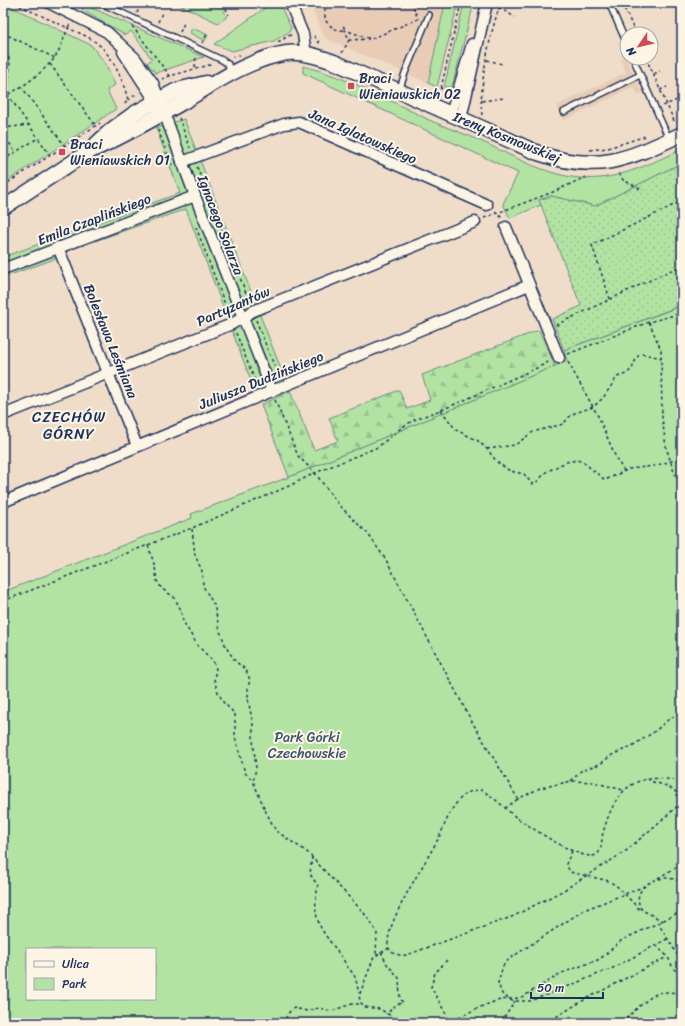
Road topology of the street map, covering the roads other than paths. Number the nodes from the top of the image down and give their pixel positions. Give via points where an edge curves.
1 (49, 3) edge
2 (101, 3) edge
3 (290, 3) edge
4 (487, 3) edge
5 (609, 3) edge
6 (429, 15) dead end
7 (619, 26) edge
8 (306, 54) junction
9 (636, 66) edge
10 (640, 75) junction
11 (227, 76) junction
12 (399, 91) junction
13 (159, 104) junction
14 (564, 112) dead end
15 (456, 116) junction
16 (676, 132) edge
17 (177, 164) junction
18 (195, 196) junction
19 (486, 205) road end
20 (3, 208) edge
21 (475, 222) road end
22 (506, 227) road end
23 (58, 247) junction
24 (3, 269) edge
25 (529, 285) junction
26 (242, 318) junction
27 (560, 356) road end
28 (108, 373) junction
29 (272, 391) junction
30 (3, 416) edge
31 (137, 446) junction
32 (3, 502) edge

1 - 13 street, Ignacego Solarza via 101,28 114,38
2 - 11 lane via 222,60 228,64
3 - 8 street via 303,34
4 - 15 street via 468,56
5 - 7 lane
6 - 12 lane
8 - 11 street, Ireny Kosmowskiej via 288,53 274,56
8 - 12 street, Ireny Kosmowskiej via 334,62
9 - 10 lane
10 - 14 lane
10 - 16 lane via 656,109
11 - 13 street, Ireny Kosmowskiej
12 - 15 street, Ireny Kosmowskiej
13 - 17 street, Ignacego Solarza
13 - 20 street, Ireny Kosmowskiej via 135,113 110,131 88,152
15 - 16 street, Ireny Kosmowskiej via 538,153 578,163 596,164 625,159
17 - 18 street, Ignacego Solarza
17 - 19 street, Jana Iglatowskiego via 284,124 299,122
18 - 23 street, Emila Czaplińskiego
18 - 26 street, Ignacego Solarza
21 - 26 street, Partyzantów via 253,311
22 - 25 street
23 - 24 street, Emila Czaplińskiego
23 - 28 street, Bolesława Leśmiana
25 - 27 street
25 - 29 street, Juliusza Dudzińskiego
26 - 28 street, Partyzantów
26 - 29 street, Ignacego Solarza
28 - 30 street, Partyzantów
28 - 31 street, Bolesława Leśmiana
29 - 31 street, Juliusza Dudzińskiego
31 - 32 street, Juliusza Dudzińskiego

